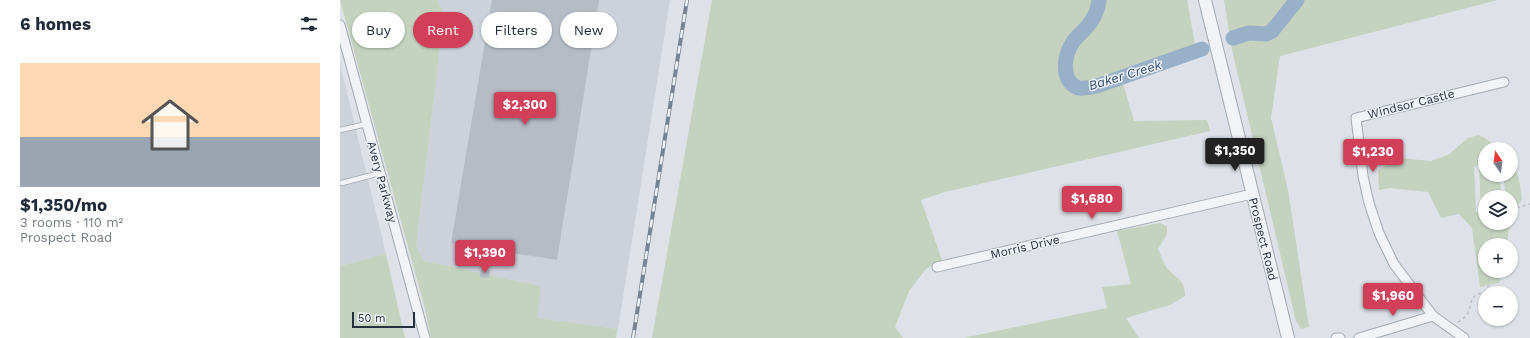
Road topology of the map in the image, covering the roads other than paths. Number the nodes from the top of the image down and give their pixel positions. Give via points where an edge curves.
1 (1205, 0) edge
2 (340, 25) edge
3 (1504, 82) dead end
4 (367, 124) junction
5 (340, 130) edge
6 (380, 173) junction
7 (342, 183) dead end
8 (1252, 194) junction
9 (937, 268) dead end
10 (1433, 316) junction
11 (425, 338) edge
12 (1288, 338) edge
13 (1336, 338) edge
14 (1340, 338) edge
15 (1359, 338) edge
16 (1464, 338) edge

1 - 8 street, Prospect Road
2 - 4 street, Avery Parkway
3 - 10 street, Windsor Castle via 1356,118 1363,176 1379,233 1394,264
4 - 5 lane
4 - 6 street, Avery Parkway
6 - 7 lane
6 - 11 street, Avery Parkway
8 - 9 street, Morris Drive
8 - 12 street, Prospect Road
10 - 15 street
10 - 16 street, Windsor Castle
13 - 14 street

